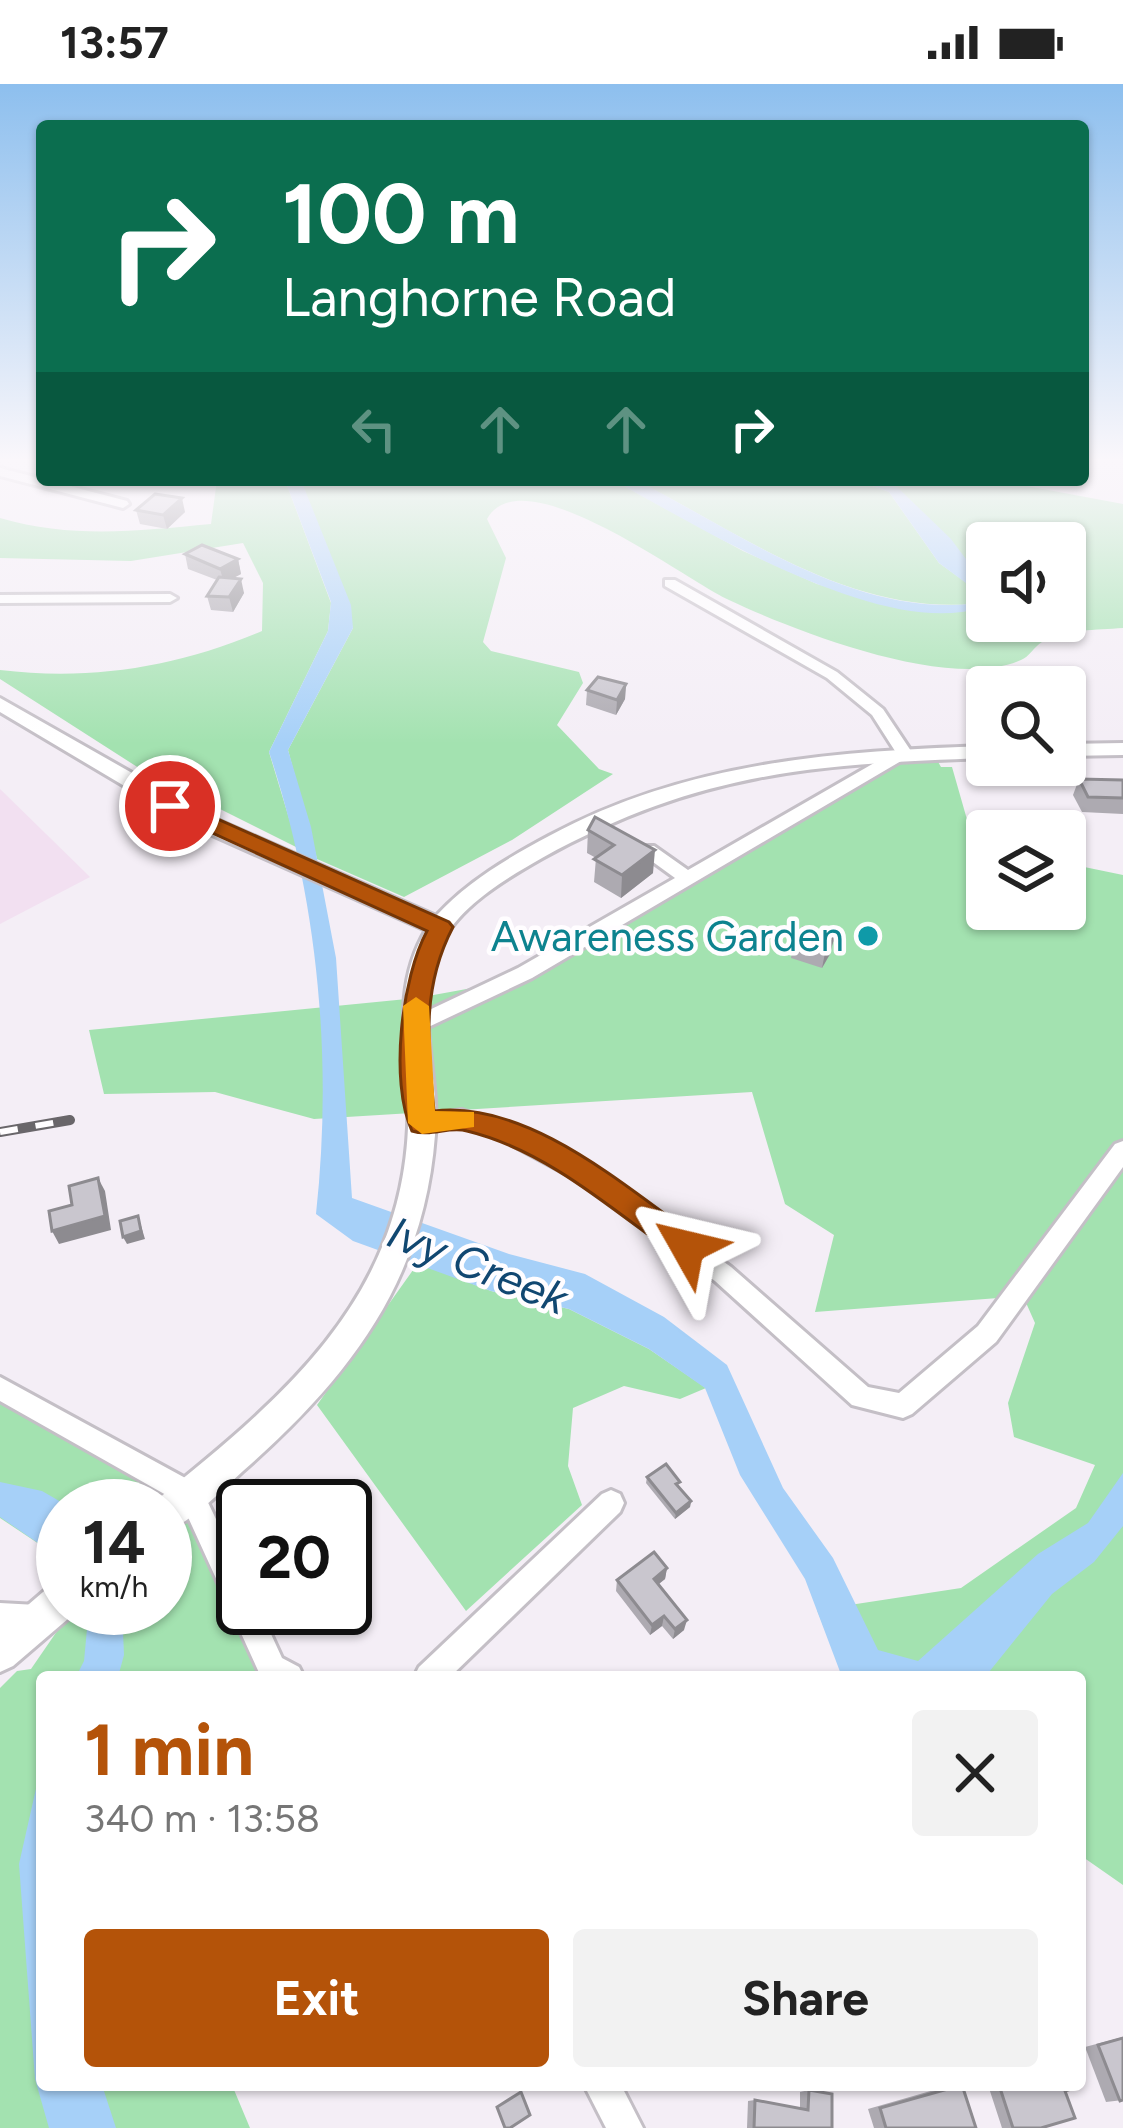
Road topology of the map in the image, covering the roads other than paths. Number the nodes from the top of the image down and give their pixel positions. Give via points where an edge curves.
1 (670, 583) dead end
2 (170, 598) dead end
3 (0, 599) edge
4 (0, 704) edge
5 (1123, 749) edge
6 (1086, 750) edge
7 (966, 752) edge
8 (903, 754) junction
9 (648, 850) edge
10 (678, 881) junction
11 (441, 927) junction
12 (413, 1026) junction
13 (422, 1123) junction
14 (1123, 1150) edge
15 (0, 1388) edge
16 (135, 1479) edge
17 (192, 1494) edge
18 (611, 1503) dead end
19 (192, 1534) edge
20 (34, 1612) edge
21 (0, 1653) edge
22 (278, 1671) edge
23 (434, 1671) edge
24 (605, 2091) edge
25 (625, 2128) edge

1 - 8 street via 832,675 878,712
2 - 3 street
4 - 11 main road via 170,806
5 - 6 main road
7 - 8 main road
8 - 10 street
8 - 11 main road via 771,763 652,795 494,877
9 - 10 street
10 - 12 street via 525,973
11 - 12 main road via 422,963
12 - 13 main road
13 - 14 street via 462,1118 580,1171 723,1274 861,1396 903,1406 987,1334
13 - 17 main road via 410,1213 383,1282 332,1366 273,1429
15 - 16 street
18 - 23 street
19 - 22 street
20 - 21 main road
24 - 25 street

